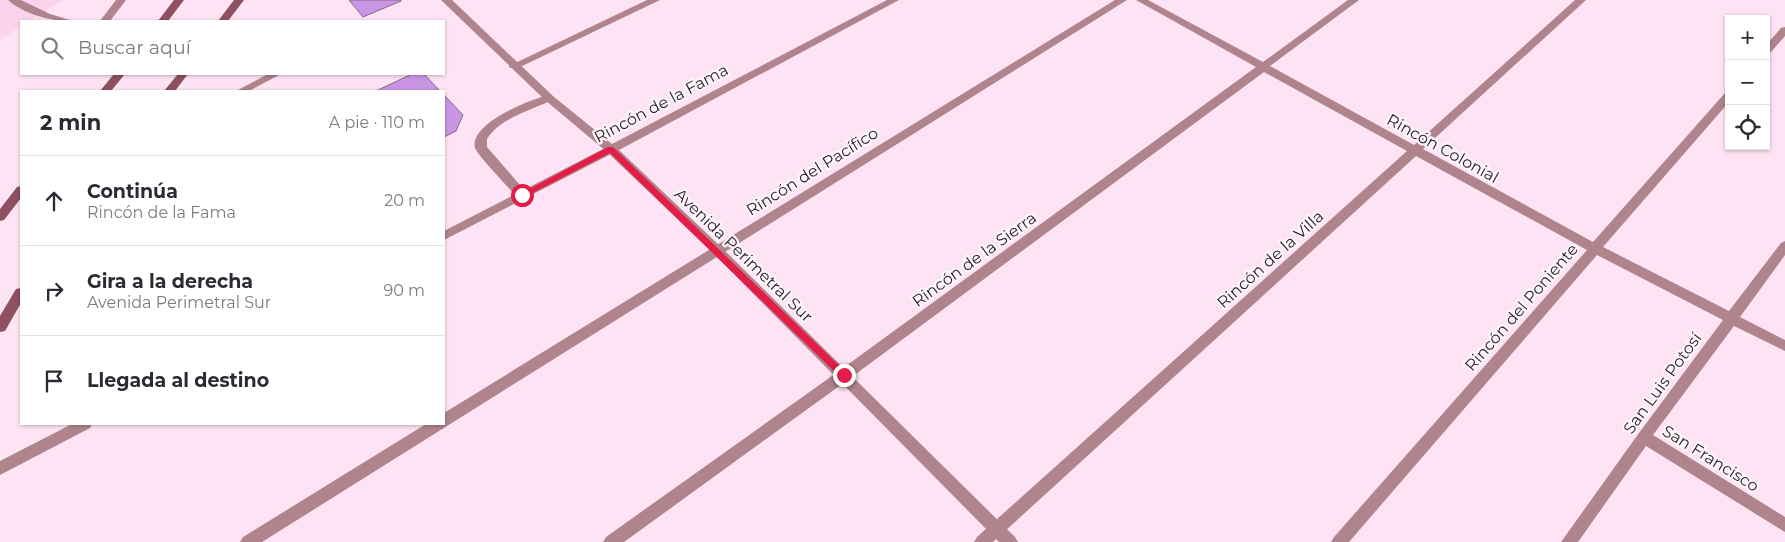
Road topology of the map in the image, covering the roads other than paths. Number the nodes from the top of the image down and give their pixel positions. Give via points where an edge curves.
1 (13, 0) edge
2 (121, 0) edge
3 (180, 0) edge
4 (239, 0) edge
5 (446, 0) edge
6 (655, 0) edge
7 (894, 0) edge
8 (1122, 0) edge
9 (1142, 0) edge
10 (1354, 0) edge
11 (1581, 0) edge
12 (64, 20) edge
13 (106, 20) edge
14 (164, 20) edge
15 (224, 20) edge
16 (1785, 30) edge
17 (1770, 47) edge
18 (514, 66) junction
19 (1262, 67) junction
20 (119, 75) edge
21 (182, 75) edge
22 (274, 75) edge
23 (107, 90) edge
24 (171, 90) edge
25 (244, 90) edge
26 (548, 98) junction
27 (1725, 100) edge
28 (611, 149) junction
29 (1414, 150) junction
30 (20, 191) edge
31 (522, 195) junction
32 (0, 217) edge
33 (445, 235) edge
34 (1785, 246) edge
35 (1596, 249) junction
36 (717, 250) junction
37 (20, 295) edge
38 (1732, 317) junction
39 (0, 327) edge
40 (1785, 346) edge
41 (844, 375) junction
42 (445, 419) edge
43 (83, 425) edge
44 (436, 425) edge
45 (1644, 437) junction
46 (0, 468) edge
47 (1785, 525) edge
48 (997, 529) junction
49 (248, 542) edge
50 (611, 542) edge
51 (982, 542) edge
52 (1010, 542) edge
53 (1339, 542) edge
54 (1569, 542) edge

1 - 12 street
2 - 13 street
3 - 14 main road
4 - 15 main road
5 - 18 street, Avenida Perimetral Sur
6 - 18 street
7 - 28 street, Rincón de la Fama
8 - 36 street, Rincón del Pacífico
9 - 19 street, Rincón Colonial
10 - 19 street, Rincón de la Sierra
11 - 29 street, Rincón de la Villa
16 - 17 street
18 - 26 street, Avenida Perimetral Sur
19 - 29 street, Rincón Colonial
19 - 41 street, Rincón de la Sierra
20 - 23 main road
21 - 24 main road
22 - 25 street
26 - 28 street, Avenida Perimetral Sur
26 - 31 street via 492,124 479,142
27 - 35 street, Rincón del Poniente
28 - 31 street, Rincón de la Fama
28 - 36 street, Avenida Perimetral Sur
29 - 35 street, Rincón Colonial
29 - 48 street, Rincón de la Villa
30 - 32 main road
31 - 33 street, Rincón de la Fama
34 - 38 street, San Luis Potosí
35 - 38 street, Rincón Colonial
35 - 53 street, Rincón del Poniente
36 - 41 street, Avenida Perimetral Sur
36 - 42 street, Rincón del Pacífico
37 - 39 main road
38 - 40 street, Rincón Colonial
38 - 45 street, San Luis Potosí
41 - 48 street, Avenida Perimetral Sur
41 - 50 street, Rincón de la Sierra
43 - 46 street
44 - 49 street
45 - 47 street, San Francisco
45 - 54 street, San Luis Potosí
48 - 51 street, Rincón de la Villa
48 - 52 street, Avenida Perimetral Sur

